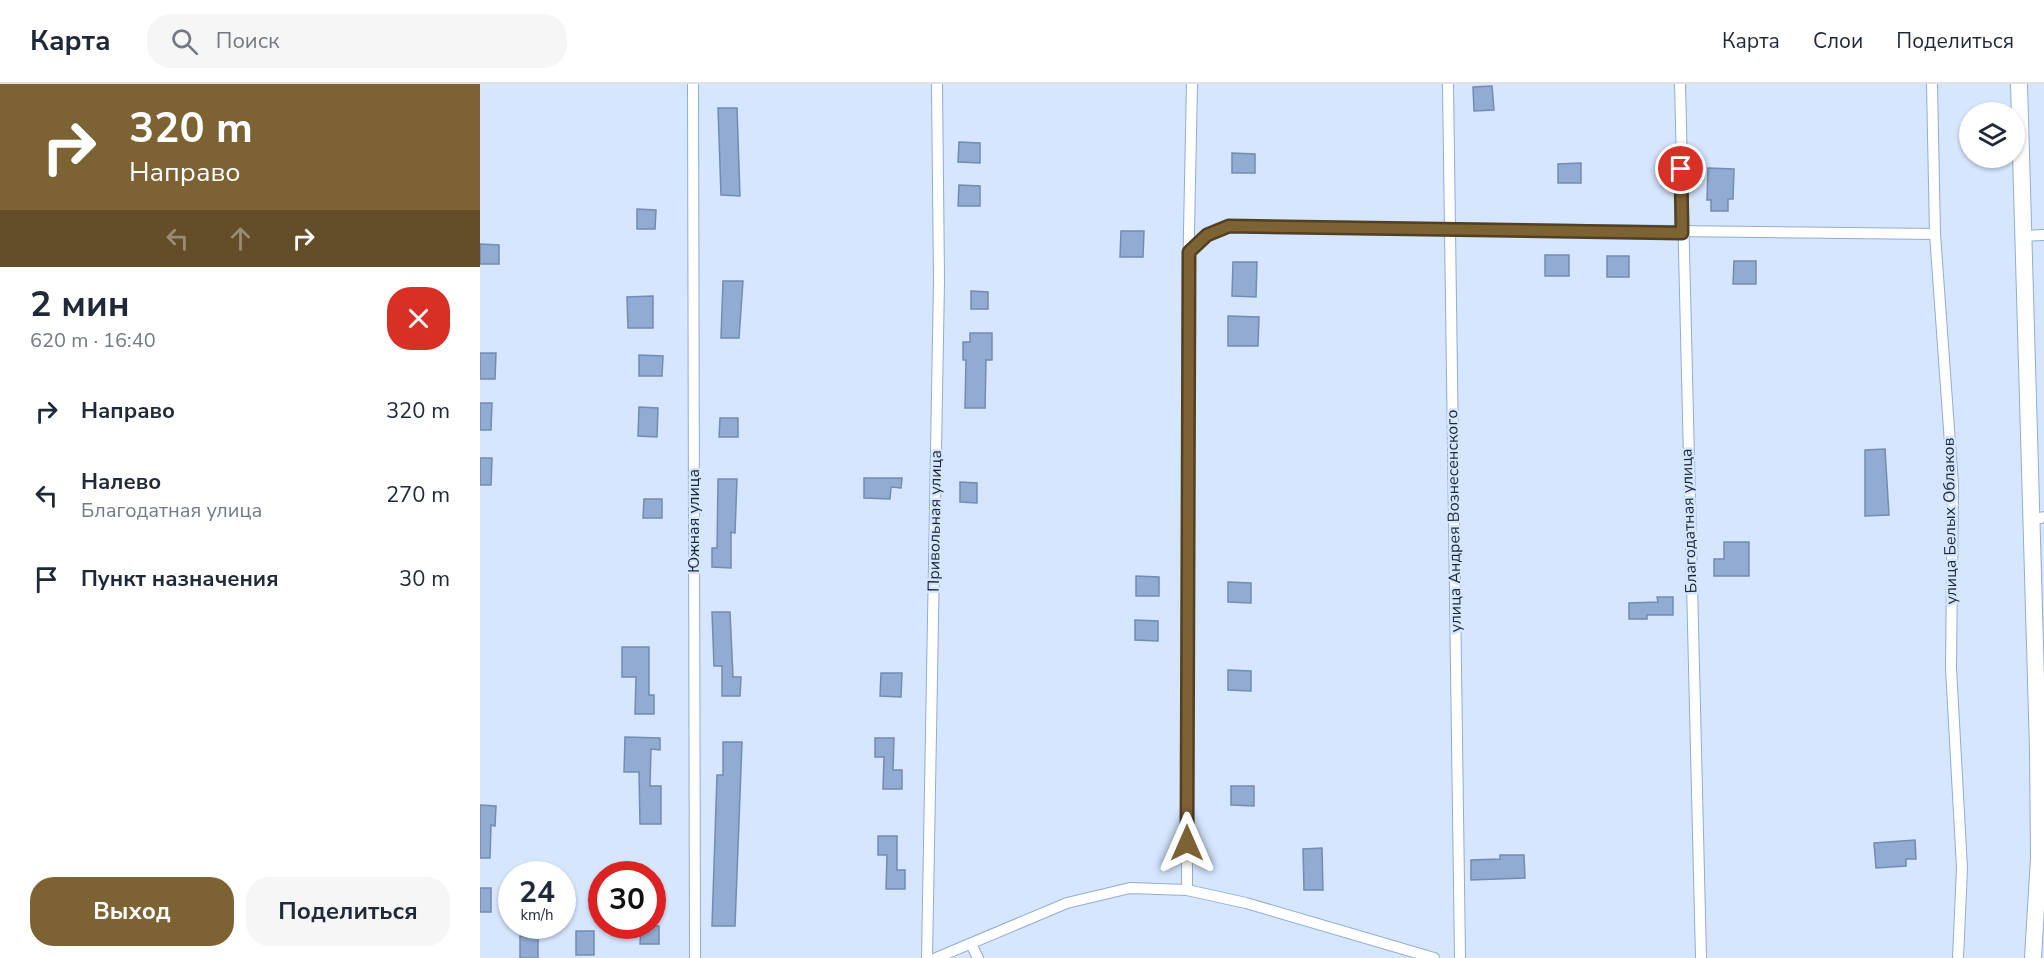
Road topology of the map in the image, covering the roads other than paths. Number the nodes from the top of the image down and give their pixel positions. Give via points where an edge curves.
1 (693, 84) edge
2 (936, 84) edge
3 (1192, 84) edge
4 (1448, 84) edge
5 (1680, 84) edge
6 (1932, 84) edge
7 (2019, 84) edge
8 (1450, 228) junction
9 (1682, 233) junction
10 (1935, 234) junction
11 (2044, 235) edge
12 (2024, 236) junction
13 (1189, 252) junction
14 (2038, 518) edge
15 (2041, 749) edge
16 (1187, 890) junction
17 (971, 944) junction
18 (695, 958) edge
19 (927, 958) edge
20 (936, 958) edge
21 (978, 958) edge
22 (1434, 958) edge
23 (1460, 958) edge
24 (1701, 958) edge
25 (1958, 958) edge
26 (2033, 958) edge

1 - 18 street, Южная улица
2 - 19 street, Привольная улица via 939,281
3 - 13 street
4 - 8 street, улица Андрея Вознесенского
5 - 9 street, Благодатная улица
6 - 10 street, улица Белых Облаков
7 - 12 street
8 - 9 street
8 - 13 street via 1229,226 1207,235
8 - 23 street, улица Андрея Вознесенского
9 - 10 street
9 - 24 street, Благодатная улица
10 - 25 street, улица Белых Облаков via 1953,485 1951,668 1962,868
11 - 12 street
12 - 14 street
13 - 16 street
14 - 15 street
15 - 26 street
16 - 17 street via 1130,888 1102,893 1067,903
16 - 22 street via 1246,903
17 - 20 street
17 - 21 street

